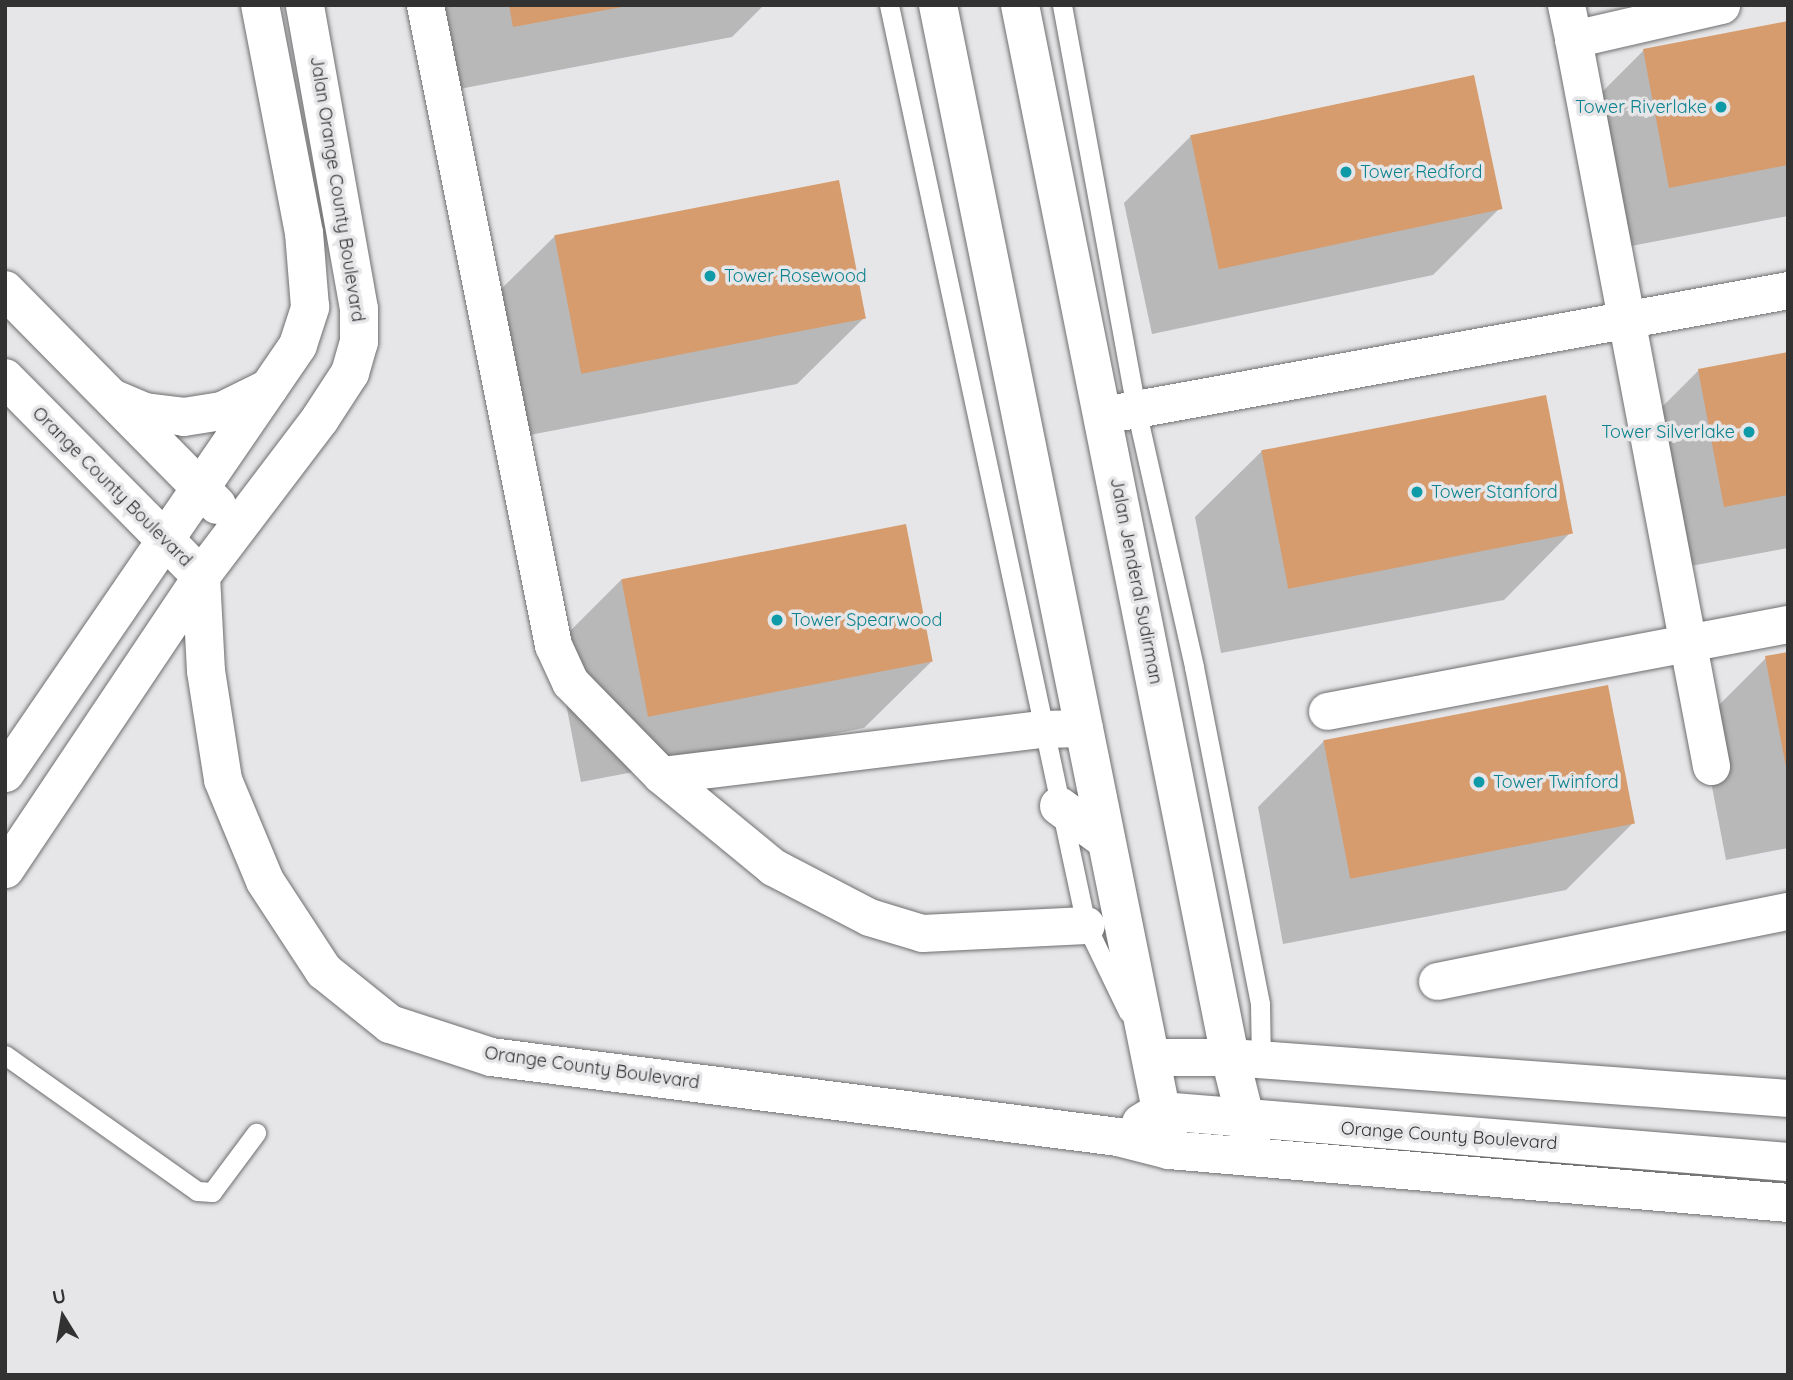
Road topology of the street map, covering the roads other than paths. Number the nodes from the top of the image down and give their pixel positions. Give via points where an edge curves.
1 (260, 5) edge
2 (305, 5) edge
3 (425, 5) edge
4 (889, 5) edge
5 (938, 5) edge
6 (1020, 5) edge
7 (1062, 5) edge
8 (1699, 8) edge
9 (1569, 22) edge
10 (5, 290) edge
11 (1788, 290) edge
12 (1625, 320) junction
13 (5, 378) edge
14 (271, 388) junction
15 (109, 397) junction
16 (1120, 412) junction
17 (200, 488) junction
18 (239, 526) junction
19 (164, 541) junction
20 (201, 576) junction
21 (1788, 624) edge
22 (1687, 643) junction
23 (1328, 711) dead end
24 (1041, 729) junction
25 (1084, 729) junction
26 (1711, 766) dead end
27 (5, 773) edge
28 (661, 775) junction
29 (1059, 806) junction
30 (1106, 840) junction
31 (5, 869) edge
32 (1788, 911) edge
33 (1086, 925) junction
34 (1437, 981) dead end
35 (5, 1055) edge
36 (1150, 1057) junction
37 (1246, 1058) junction
38 (1788, 1098) edge
39 (1161, 1111) junction
40 (1247, 1120) junction
41 (256, 1133) dead end
42 (1118, 1137) junction
43 (1169, 1150) junction
44 (1255, 1157) junction
45 (1788, 1162) edge
46 (1788, 1203) edge

1 - 14 main road via 302,219 310,307 298,345
2 - 18 main road, Jalan Orange County Boulevard via 359,309 359,342 350,373
3 - 28 street via 553,645 570,682
4 - 24 lane
5 - 25 main road
6 - 16 main road, Jalan Jenderal Sudirman
7 - 16 lane
8 - 9 street
9 - 12 street
10 - 15 main road
11 - 12 street
12 - 16 street
12 - 22 street
13 - 19 main road, Orange County Boulevard
14 - 15 main road via 222,411 184,417 145,412
14 - 17 main road
15 - 17 main road
16 - 37 main road, Jalan Jenderal Sudirman
17 - 18 main road
17 - 19 main road
18 - 20 main road, Jalan Orange County Boulevard
19 - 20 main road, Orange County Boulevard
19 - 27 street
20 - 31 street
20 - 42 main road, Orange County Boulevard via 206,671 223,780 265,881 324,971 390,1024 491,1057
21 - 22 street
22 - 23 street
22 - 26 street
24 - 25 street
24 - 28 street
24 - 29 lane
25 - 30 main road
28 - 33 street via 773,867 869,918 922,933
29 - 30 main road
29 - 33 lane
30 - 36 main road
32 - 34 street
33 - 36 lane
35 - 41 lane via 197,1191 212,1192
36 - 37 street
36 - 39 main road
37 - 38 street
37 - 40 main road, Jalan Jenderal Sudirman
39 - 40 main road, Orange County Boulevard
39 - 42 main road
39 - 43 main road
40 - 44 main road, Jalan Jenderal Sudirman
40 - 45 main road, Orange County Boulevard
42 - 43 main road, Orange County Boulevard
43 - 44 main road, Orange County Boulevard
44 - 46 main road, Orange County Boulevard

